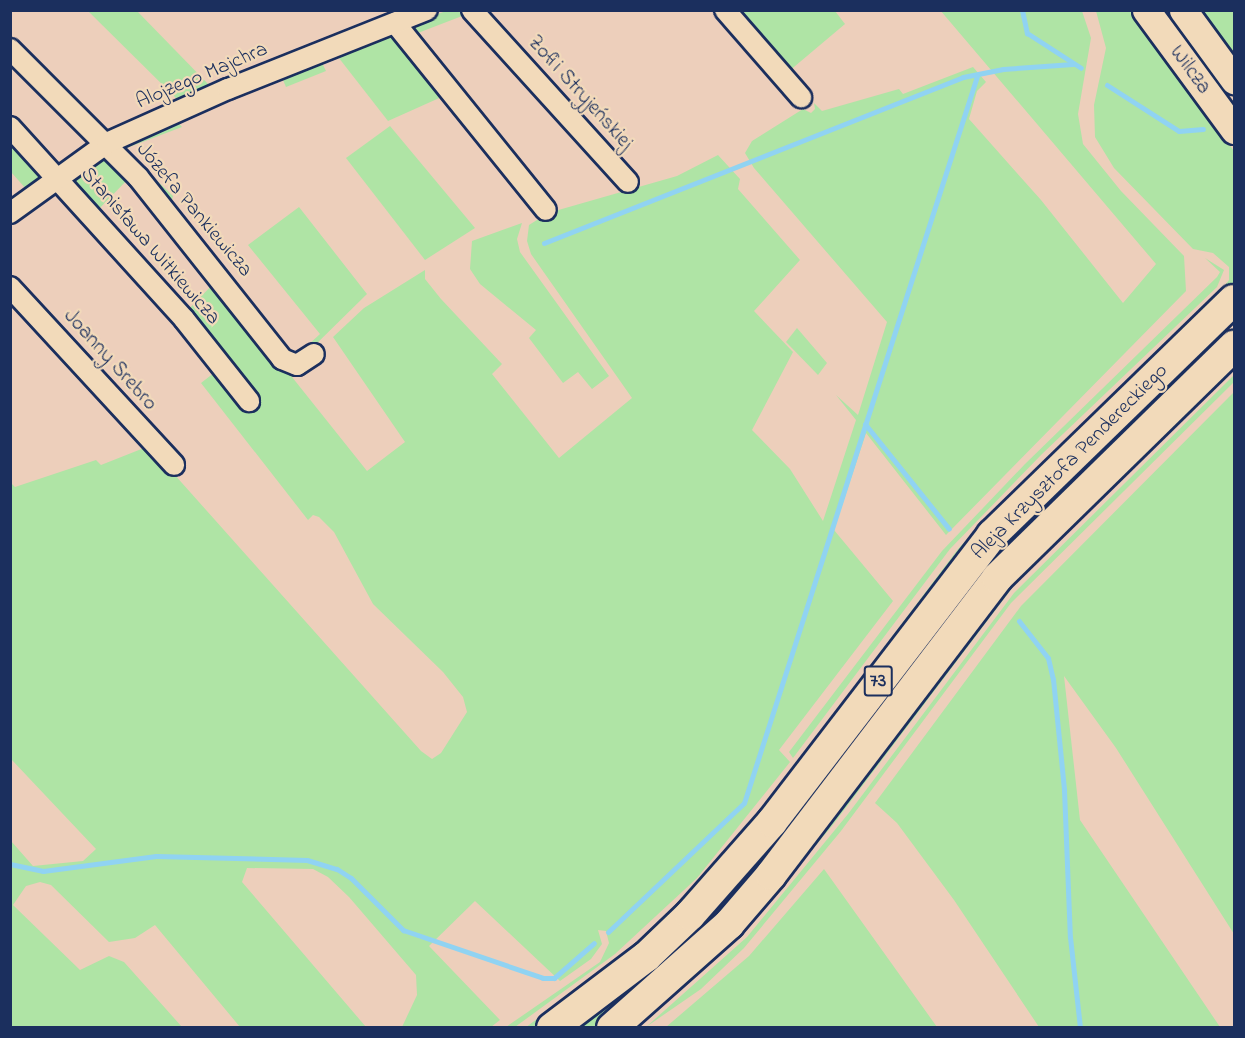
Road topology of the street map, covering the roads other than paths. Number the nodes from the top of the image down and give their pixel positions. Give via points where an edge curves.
1 (427, 10) edge
2 (472, 10) edge
3 (725, 10) edge
4 (1146, 10) edge
5 (1183, 10) edge
6 (395, 23) junction
7 (10, 49) edge
8 (1234, 80) edge
9 (801, 98) dead end
10 (10, 127) edge
11 (1234, 130) edge
12 (107, 144) junction
13 (58, 178) junction
14 (628, 182) dead end
15 (546, 210) dead end
16 (10, 213) edge
17 (10, 287) edge
18 (1234, 300) edge
19 (1234, 346) edge
20 (314, 354) dead end
21 (249, 401) dead end
22 (174, 465) dead end
23 (552, 1028) edge
24 (612, 1028) edge

1 - 6 street, Alojzego Majchra
2 - 14 street, Zofii Stryjeńskiej
3 - 9 street
4 - 11 street, Wilcza
5 - 8 street, Wilcza
6 - 12 street, Alojzego Majchra via 228,89
6 - 15 street
7 - 12 street, Józefa Pankiewicza
10 - 13 street, Stanisława Witkiewicza
12 - 13 street, Alojzego Majchra
12 - 20 street, Józefa Pankiewicza via 195,245 282,359 297,364
13 - 16 street, Alojzego Majchra
13 - 21 street, Stanisława Witkiewicza via 184,319
17 - 22 street, Joanny Srebro
18 - 23 main road, Aleja Krzysztofa Pendereckiego / 73 via 992,535 772,822 697,908 646,957
19 - 24 main road, Aleja Krzysztofa Pendereckiego / 73 via 1011,563 801,839 750,899 670,980

